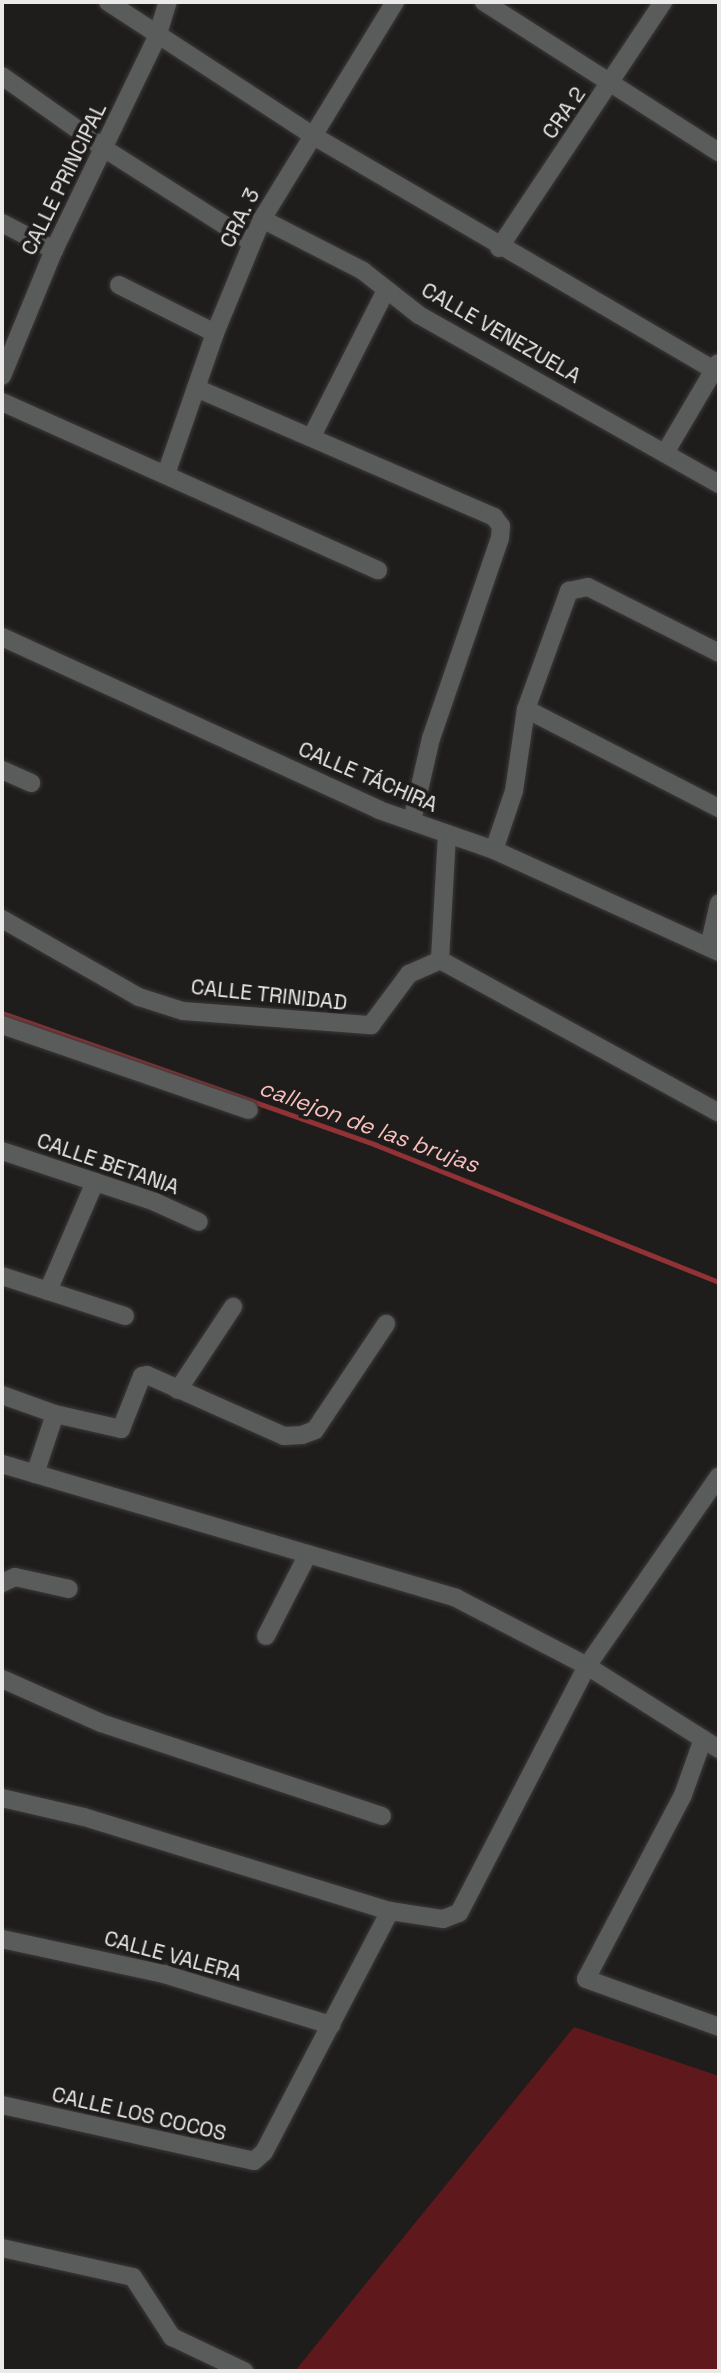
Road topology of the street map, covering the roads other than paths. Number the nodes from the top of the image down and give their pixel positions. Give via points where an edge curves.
1 (108, 2) edge
2 (168, 2) edge
3 (395, 2) edge
4 (484, 2) edge
5 (663, 2) edge
6 (157, 37) junction
7 (2, 76) edge
8 (612, 84) junction
9 (312, 135) junction
10 (104, 149) junction
11 (719, 152) edge
12 (262, 219) junction
13 (2, 223) edge
14 (251, 242) junction
15 (499, 248) junction
16 (54, 250) junction
17 (119, 285) dead end
18 (386, 289) junction
19 (215, 333) junction
20 (717, 368) edge
21 (2, 376) edge
22 (195, 387) junction
23 (2, 402) edge
24 (312, 436) junction
25 (665, 453) junction
26 (166, 474) junction
27 (719, 484) edge
28 (378, 570) dead end
29 (2, 637) edge
30 (719, 653) edge
31 (526, 709) junction
32 (2, 770) edge
33 (31, 783) dead end
34 (719, 808) edge
35 (412, 821) junction
36 (447, 834) junction
37 (494, 850) junction
38 (719, 903) edge
39 (2, 919) edge
40 (714, 950) edge
41 (440, 960) junction
42 (2, 1025) edge
43 (249, 1110) dead end
44 (719, 1113) edge
45 (2, 1151) edge
46 (95, 1182) junction
47 (198, 1222) dead end
48 (2, 1276) edge
49 (48, 1291) junction
50 (233, 1307) dead end
51 (125, 1317) dead end
52 (386, 1324) dead end
53 (178, 1390) junction
54 (2, 1395) edge
55 (55, 1414) junction
56 (2, 1464) edge
57 (35, 1474) junction
58 (719, 1476) edge
59 (308, 1554) junction
60 (2, 1583) edge
61 (69, 1589) dead end
62 (266, 1636) dead end
63 (587, 1666) junction
64 (2, 1679) edge
65 (703, 1739) junction
66 (719, 1749) edge
67 (2, 1798) edge
68 (382, 1816) dead end
69 (390, 1911) junction
70 (2, 1939) edge
71 (331, 2025) junction
72 (719, 2027) edge
73 (2, 2105) edge
74 (2, 2248) edge
75 (244, 2371) edge

1 - 6 street
2 - 6 street, CALLE PRINCIPAL
3 - 9 street, CRA. 3
4 - 8 street
5 - 8 street, CRA 2
6 - 9 street
6 - 10 street, CALLE PRINCIPAL
7 - 10 street
8 - 11 street
8 - 15 street, CRA 2
9 - 12 street, CRA. 3
9 - 15 street
10 - 14 street
10 - 16 street, CALLE PRINCIPAL
12 - 14 street, CRA. 3
12 - 18 street, CALLE VENEZUELA via 363,271
13 - 16 street
14 - 19 street, CRA. 3
15 - 20 street
16 - 21 street, CALLE PRINCIPAL
17 - 19 street
18 - 24 street
18 - 25 street, CALLE VENEZUELA via 419,315
19 - 22 street, CRA. 3
20 - 25 street
22 - 24 street
22 - 26 street, CRA. 3
23 - 26 street
24 - 35 street via 494,517 501,526 431,738
25 - 27 street, CALLE VENEZUELA
26 - 28 street
29 - 35 street, CALLE TÁCHIRA
30 - 31 street via 588,587 577,587 569,591
31 - 34 street
31 - 37 street via 514,792
32 - 33 street
35 - 36 street, CALLE TÁCHIRA
36 - 37 street, CALLE TÁCHIRA
36 - 41 street
37 - 40 street, CALLE TÁCHIRA
38 - 40 street
39 - 41 street, CALLE TRINIDAD via 139,997 183,1011 371,1025 410,974
41 - 44 street
42 - 43 street
45 - 46 street, CALLE BETANIA
46 - 47 street, CALLE BETANIA
46 - 49 street
48 - 49 street
49 - 51 street
50 - 53 street
52 - 53 street via 315,1430 302,1435 284,1436
53 - 55 street via 144,1375 121,1429
54 - 55 street
55 - 57 street
56 - 57 street
57 - 59 street
58 - 63 street
59 - 62 street
59 - 63 street via 456,1598
60 - 61 street via 15,1577
63 - 65 street
63 - 69 street via 459,1913 443,1919
64 - 68 street via 101,1723
65 - 66 street
65 - 72 street via 683,1795 586,1979
67 - 69 street via 84,1817
69 - 71 street
70 - 71 street, CALLE VALERA via 164,1974
71 - 73 street, CALLE LOS COCOS via 264,2152 254,2161
74 - 75 street via 133,2277 172,2337

